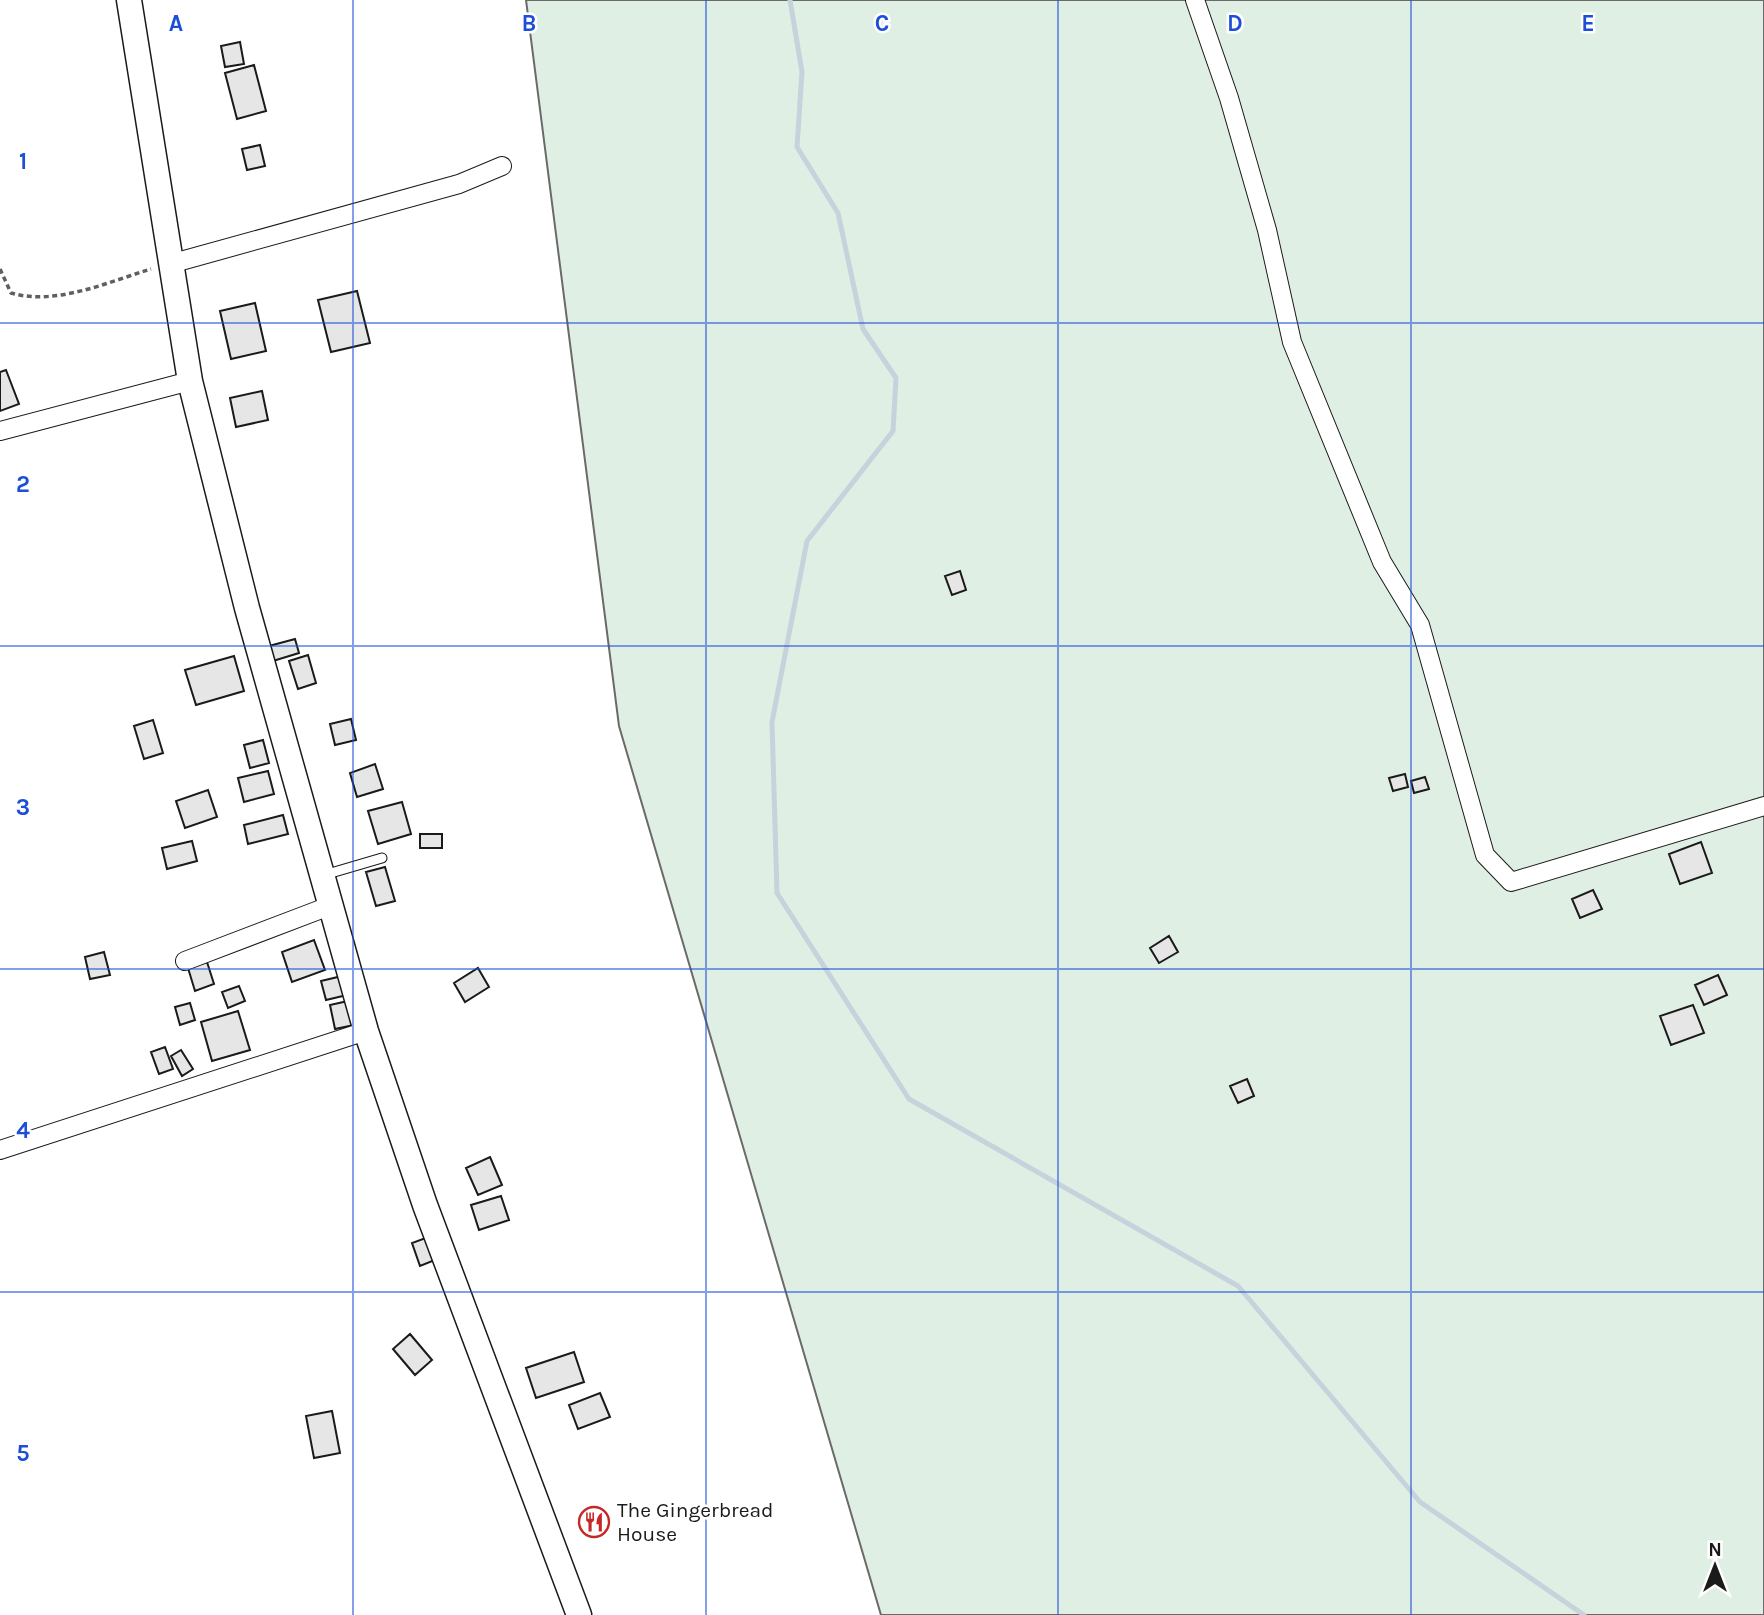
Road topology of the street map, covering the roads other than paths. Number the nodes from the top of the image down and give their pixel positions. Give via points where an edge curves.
1 (129, 0) edge
2 (1195, 0) edge
3 (502, 166) dead end
4 (170, 264) junction
5 (190, 381) junction
6 (0, 431) edge
7 (1764, 806) edge
8 (382, 858) dead end
9 (324, 875) junction
10 (332, 905) junction
11 (186, 961) dead end
12 (366, 1031) junction
13 (0, 1150) edge
14 (579, 1615) edge

1 - 4 street
2 - 7 street via 1267,230 1292,342 1382,562 1420,625 1485,855 1511,882
3 - 4 street via 459,184
4 - 5 street
5 - 6 street
5 - 9 street via 247,608
8 - 9 lane
9 - 10 street
10 - 11 street
10 - 12 street
12 - 13 street
12 - 14 street via 425,1205

